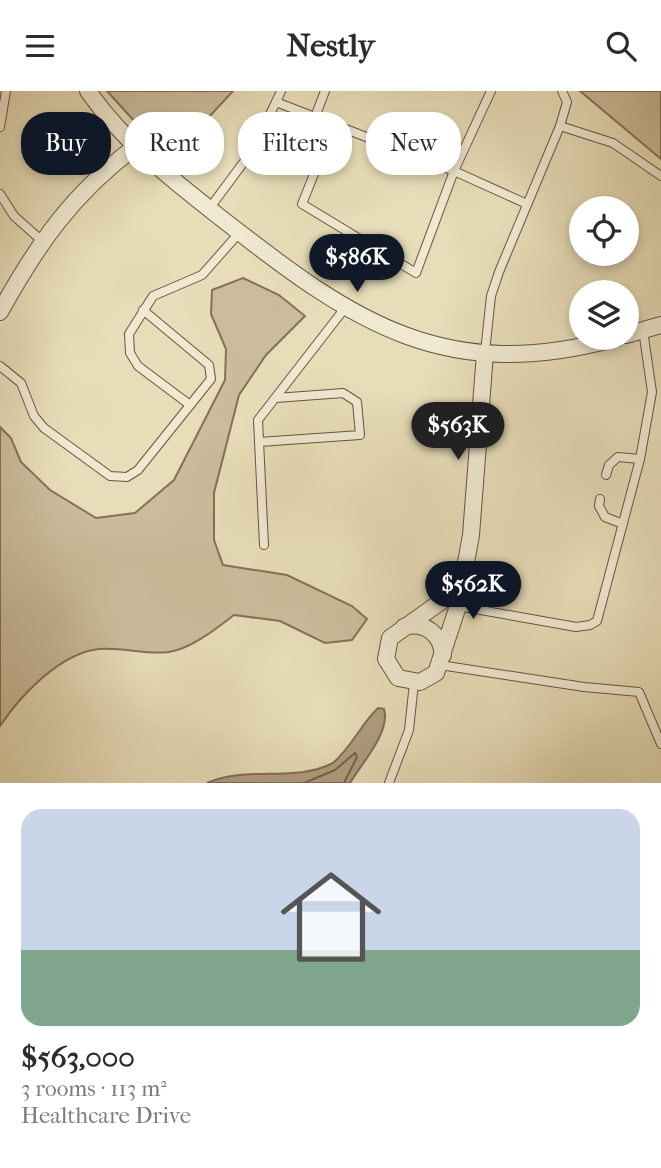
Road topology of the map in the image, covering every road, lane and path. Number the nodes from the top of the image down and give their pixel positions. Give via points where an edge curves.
1 (6, 91) edge
2 (88, 91) edge
3 (281, 91) edge
4 (325, 91) edge
5 (491, 91) edge
6 (562, 91) edge
7 (276, 102) junction
8 (302, 112) edge
9 (317, 112) edge
10 (560, 126) junction
11 (0, 127) edge
12 (125, 135) edge
13 (125, 155) edge
14 (461, 156) edge
15 (461, 174) edge
16 (168, 175) edge
17 (314, 175) edge
18 (453, 175) edge
19 (661, 176) edge
20 (0, 194) edge
21 (527, 204) junction
22 (209, 209) junction
23 (240, 232) junction
24 (41, 240) junction
25 (345, 308) junction
26 (143, 310) junction
27 (0, 313) edge
28 (661, 325) edge
29 (643, 330) junction
30 (639, 331) edge
31 (569, 347) edge
32 (485, 353) junction
33 (0, 366) edge
34 (276, 398) junction
35 (190, 405) junction
36 (259, 442) junction
37 (640, 459) junction
38 (606, 475) dead end
39 (600, 499) dead end
40 (623, 524) junction
41 (264, 545) dead end
42 (463, 577) junction
43 (458, 606) junction
44 (396, 631) junction
45 (440, 664) junction
46 (414, 683) junction
47 (661, 744) edge
48 (389, 783) edge

1 - 11 lane
2 - 12 street
3 - 7 lane
4 - 9 lane
5 - 14 lane
6 - 10 lane via 567,102
7 - 8 lane
7 - 22 lane via 252,151
10 - 19 lane via 613,143
10 - 21 lane
13 - 24 street via 81,192
15 - 21 lane
16 - 22 street
17 - 18 lane via 302,204 416,273
20 - 24 lane via 14,216
21 - 32 lane via 491,296
22 - 23 street
23 - 25 street
23 - 26 lane via 202,275 158,292
24 - 27 street
25 - 32 street via 425,343
25 - 34 lane
26 - 35 lane via 129,334 132,358
26 - 35 lane via 211,368 211,379
28 - 29 street
29 - 30 street
29 - 37 lane via 652,384
31 - 32 street
32 - 42 street via 471,535
33 - 35 lane via 24,387 39,423 114,477 127,477 138,470
34 - 36 lane via 258,420
34 - 36 lane via 343,393 357,402 360,435
36 - 41 lane
37 - 38 lane via 618,457 608,465
37 - 40 lane
39 - 40 lane via 605,517
40 - 43 lane via 600,613 590,625 576,627
42 - 43 street
42 - 44 street via 446,598
43 - 45 street
44 - 45 street via 412,625 426,628 440,641
44 - 46 street via 387,645 387,663 398,678
45 - 46 street via 425,681
45 - 47 lane via 639,692
46 - 48 lane via 409,730

